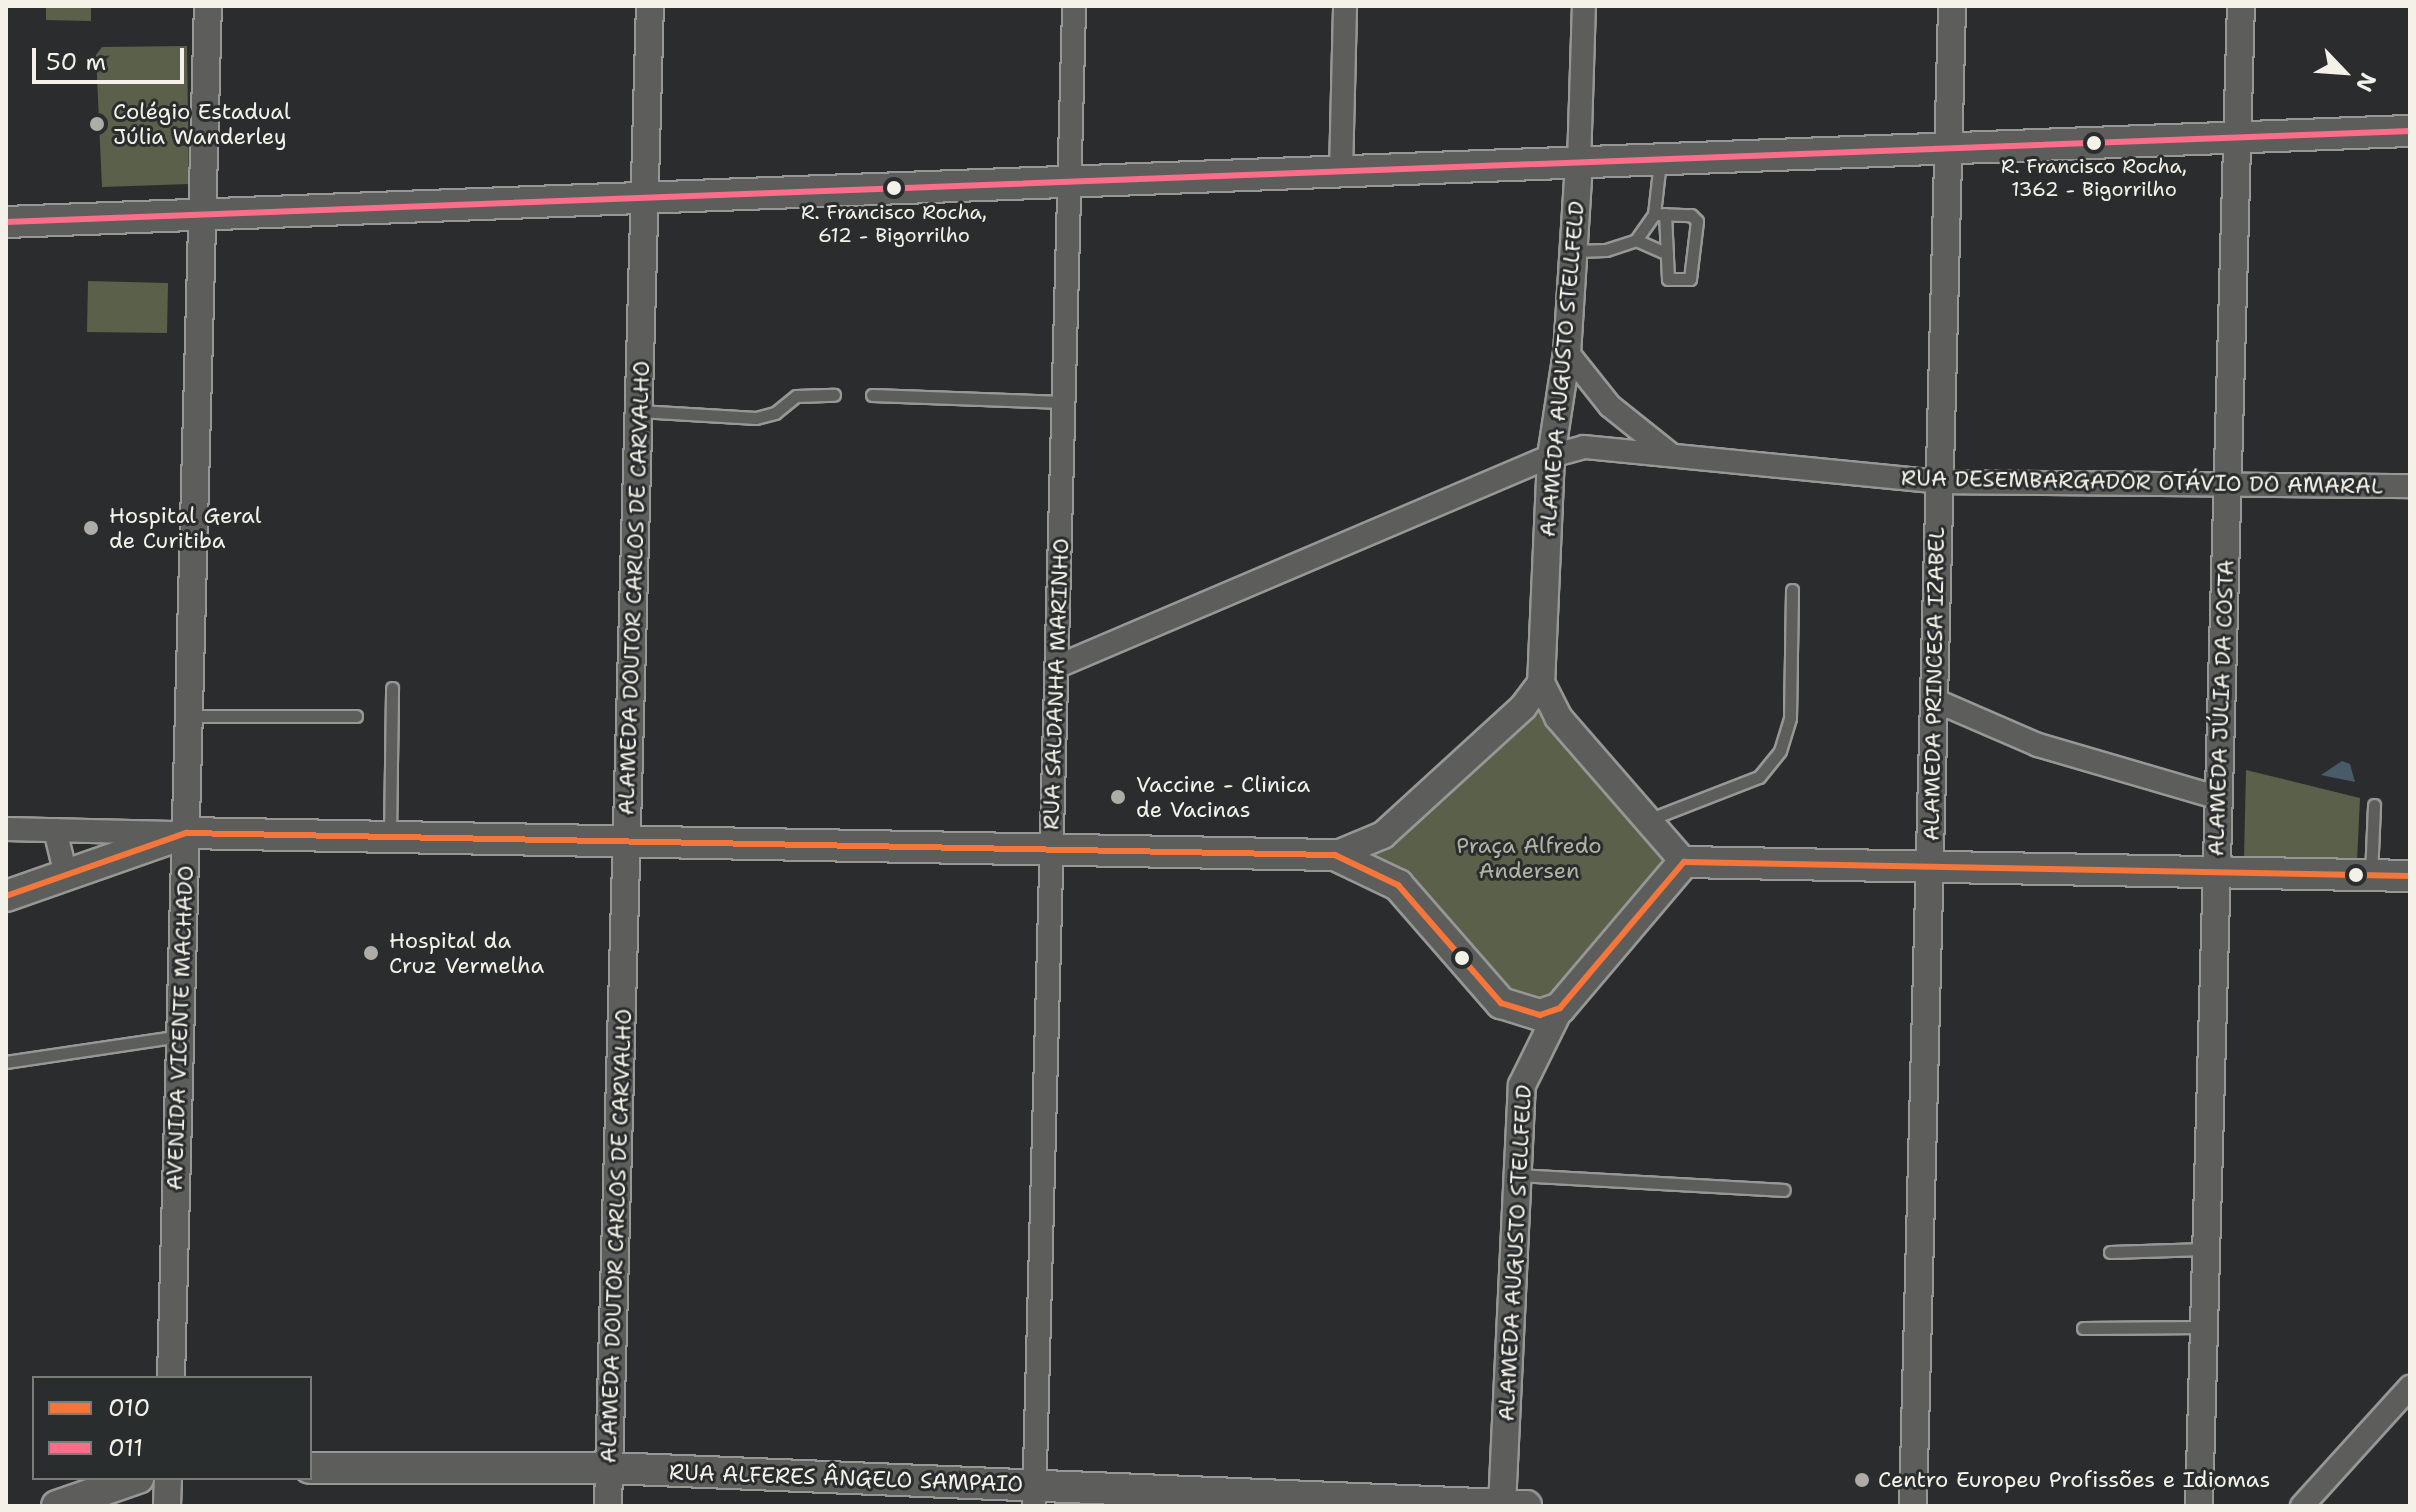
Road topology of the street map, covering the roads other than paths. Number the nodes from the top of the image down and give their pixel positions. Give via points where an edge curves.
1 (208, 6) edge
2 (650, 6) edge
3 (1074, 6) edge
4 (1345, 6) edge
5 (1584, 6) edge
6 (1952, 6) edge
7 (2241, 6) edge
8 (2410, 131) edge
9 (2237, 138) junction
10 (1948, 149) junction
11 (1660, 160) junction
12 (1579, 163) junction
13 (1341, 172) junction
14 (1069, 183) junction
15 (645, 198) junction
16 (1660, 214) junction
17 (202, 215) junction
18 (6, 222) edge
19 (1636, 240) junction
20 (1574, 251) junction
21 (1667, 254) junction
22 (1567, 352) junction
23 (834, 395) dead end
24 (872, 395) dead end
25 (1063, 402) junction
26 (639, 411) junction
27 (1671, 455) junction
28 (1551, 456) junction
29 (1939, 482) junction
30 (2227, 485) junction
31 (2410, 486) edge
32 (1792, 590) dead end
33 (1056, 667) junction
34 (1541, 683) junction
35 (392, 688) dead end
36 (1934, 700) junction
37 (189, 716) junction
38 (356, 716) dead end
39 (2219, 798) junction
40 (2374, 805) dead end
41 (1648, 820) junction
42 (6, 829) edge
43 (55, 830) junction
44 (186, 833) junction
45 (390, 837) junction
46 (627, 842) junction
47 (1051, 850) junction
48 (1335, 855) junction
49 (1684, 862) junction
50 (1930, 867) junction
51 (2217, 872) junction
52 (66, 875) junction
53 (2371, 875) junction
54 (2410, 876) edge
55 (6, 896) edge
56 (1560, 1008) junction
57 (180, 1036) junction
58 (6, 1062) edge
59 (1518, 1175) junction
60 (1784, 1190) dead end
61 (2206, 1249) junction
62 (2110, 1252) dead end
63 (2204, 1327) junction
64 (2083, 1328) dead end
65 (171, 1376) edge
66 (2410, 1387) edge
67 (312, 1468) edge
68 (609, 1468) junction
69 (132, 1480) edge
70 (168, 1480) edge
71 (1034, 1496) edge
72 (1341, 1502) edge
73 (57, 1506) edge
74 (167, 1506) edge
75 (608, 1506) edge
76 (1502, 1506) edge
77 (1526, 1506) edge
78 (1913, 1506) edge
79 (2199, 1506) edge
80 (2302, 1506) edge

1 - 17 street, AVENIDA VICENTE MACHADO
2 - 15 street, ALAMEDA DOUTOR CARLOS DE CARVALHO
3 - 14 street, RUA SALDANHA MARINHO
4 - 13 street
5 - 12 street, ALAMEDA AUGUSTO STELLFELD
6 - 10 street, ALAMEDA PRINCESA IZABEL
7 - 9 street, ALAMEDA JÚLIA DA COSTA
8 - 9 main road
9 - 10 main road
9 - 30 street, ALAMEDA JÚLIA DA COSTA
10 - 11 main road
10 - 29 street, ALAMEDA PRINCESA IZABEL
11 - 12 main road
11 - 16 lane
12 - 13 main road
12 - 20 street, ALAMEDA AUGUSTO STELLFELD
13 - 14 main road
14 - 15 main road
14 - 25 street, RUA SALDANHA MARINHO
15 - 17 main road
15 - 26 street, ALAMEDA DOUTOR CARLOS DE CARVALHO
16 - 19 lane
16 - 21 lane
16 - 21 lane via 1691,215 1697,221 1690,279 1668,279
17 - 18 main road
17 - 37 street, AVENIDA VICENTE MACHADO
19 - 20 lane via 1606,250
19 - 21 lane
20 - 22 street, ALAMEDA AUGUSTO STELLFELD
22 - 27 street via 1610,406
22 - 28 street, ALAMEDA AUGUSTO STELLFELD
23 - 26 lane via 796,396 775,413 756,418
24 - 25 lane
25 - 33 street, RUA SALDANHA MARINHO
26 - 46 street, ALAMEDA DOUTOR CARLOS DE CARVALHO
27 - 28 street, RUA DESEMBARGADOR OTÁVIO DO AMARAL via 1584,447
27 - 29 street, RUA DESEMBARGADOR OTÁVIO DO AMARAL
28 - 33 street, RUA DESEMBARGADOR OTÁVIO DO AMARAL
28 - 34 street, ALAMEDA AUGUSTO STELLFELD
29 - 30 street, RUA DESEMBARGADOR OTÁVIO DO AMARAL
29 - 36 street, ALAMEDA PRINCESA IZABEL
30 - 31 street, RUA DESEMBARGADOR OTÁVIO DO AMARAL
30 - 39 street, ALAMEDA JÚLIA DA COSTA
32 - 41 lane via 1790,718 1780,751 1759,777
33 - 47 street, RUA SALDANHA MARINHO
34 - 41 street via 1558,717
34 - 48 street via 1523,707 1383,835
35 - 45 lane
36 - 39 street via 2052,750
36 - 50 street, ALAMEDA PRINCESA IZABEL
37 - 38 lane
37 - 44 street, AVENIDA VICENTE MACHADO
39 - 51 street, ALAMEDA JÚLIA DA COSTA
40 - 53 lane
41 - 49 street
42 - 43 street
43 - 44 street
43 - 52 street
44 - 45 main road
44 - 52 main road
44 - 57 street, AVENIDA VICENTE MACHADO
45 - 46 main road
46 - 47 main road
46 - 68 street, ALAMEDA DOUTOR CARLOS DE CARVALHO
47 - 48 main road
47 - 71 street, RUA SALDANHA MARINHO
48 - 56 main road via 1383,875 1411,896 1501,1003 1525,1014
49 - 50 main road
49 - 56 main road
50 - 51 main road
50 - 78 street, ALAMEDA PRINCESA IZABEL
51 - 53 main road
51 - 61 street, ALAMEDA JÚLIA DA COSTA
52 - 55 main road
53 - 54 main road
56 - 59 street, ALAMEDA AUGUSTO STELLFELD via 1522,1085
57 - 58 lane
57 - 65 street, AVENIDA VICENTE MACHADO
59 - 60 lane
59 - 76 street, ALAMEDA AUGUSTO STELLFELD
61 - 62 lane
61 - 63 street, ALAMEDA JÚLIA DA COSTA
63 - 64 lane
63 - 79 street, ALAMEDA JÚLIA DA COSTA
66 - 80 street
67 - 68 main road, RUA ALFERES ÂNGELO SAMPAIO
68 - 71 main road, RUA ALFERES ÂNGELO SAMPAIO
68 - 75 street, ALAMEDA DOUTOR CARLOS DE CARVALHO
69 - 73 main road
70 - 74 street
71 - 72 main road, RUA ALFERES ÂNGELO SAMPAIO
72 - 76 main road, RUA ALFERES ÂNGELO SAMPAIO
76 - 77 main road, RUA ALFERES ÂNGELO SAMPAIO

